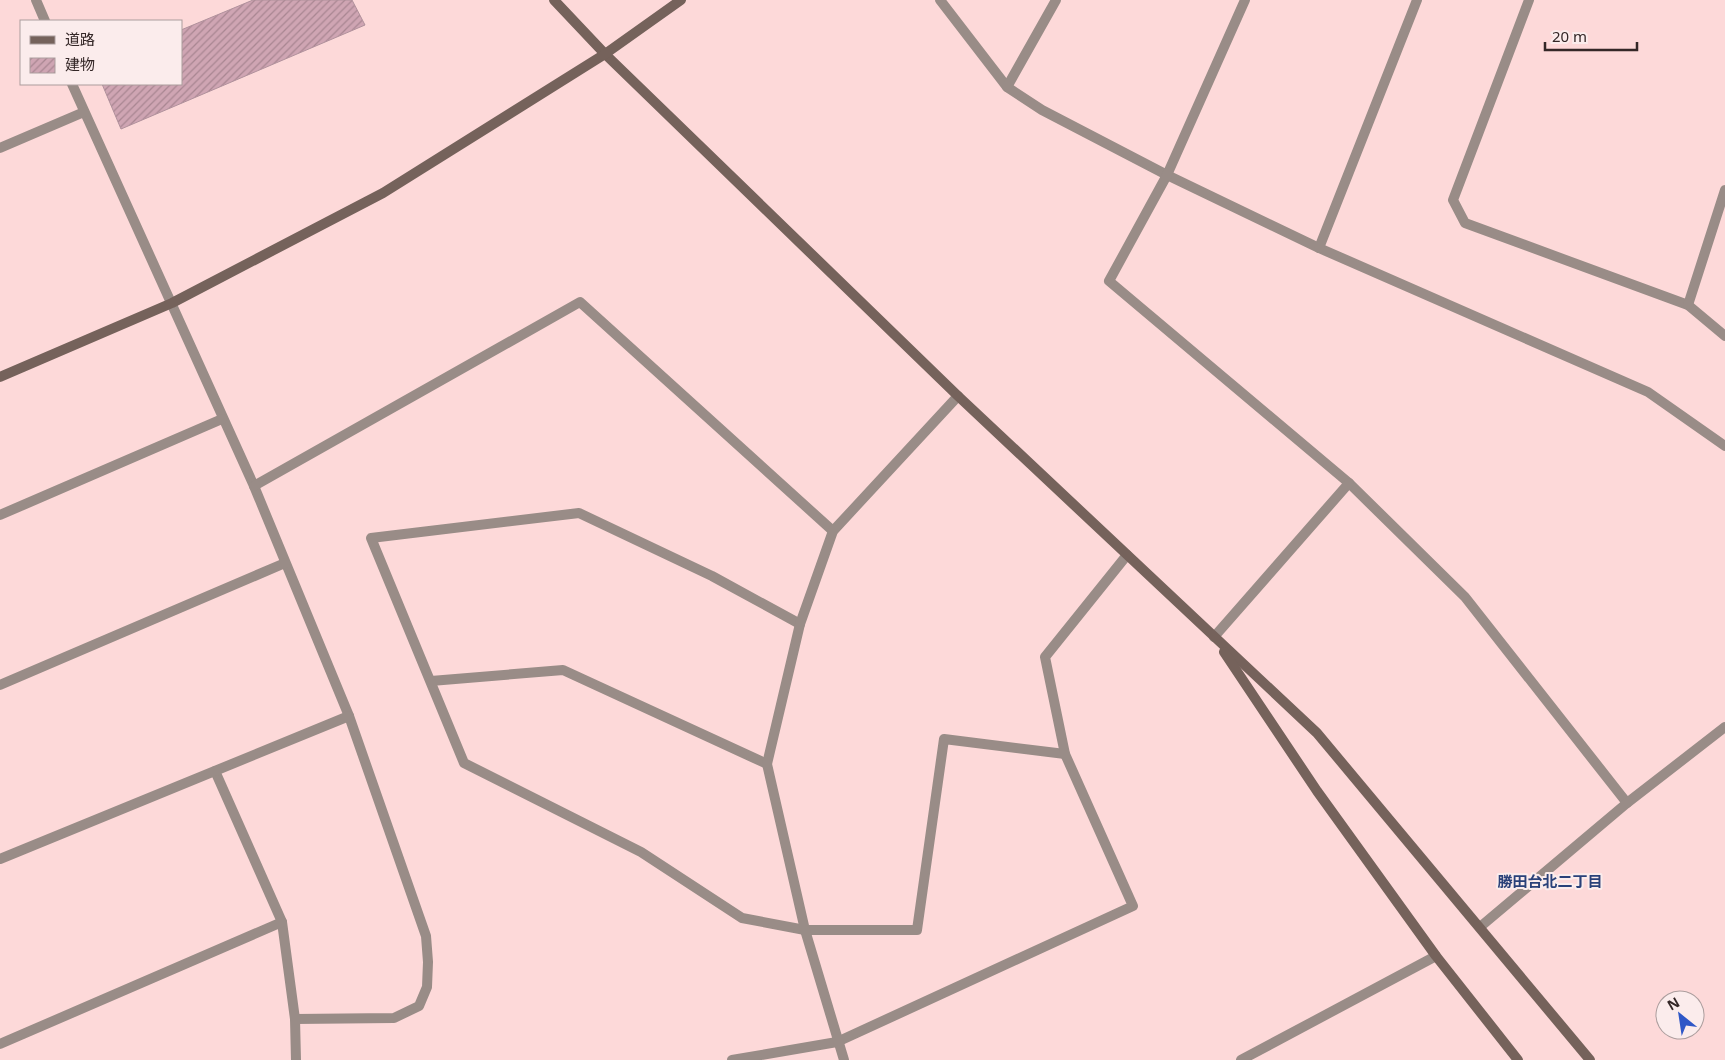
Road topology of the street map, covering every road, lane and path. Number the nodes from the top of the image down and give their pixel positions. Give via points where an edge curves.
1 (36, 0) edge
2 (554, 0) edge
3 (681, 0) edge
4 (940, 0) edge
5 (1056, 0) edge
6 (1245, 0) edge
7 (1417, 0) edge
8 (1529, 0) edge
9 (45, 20) edge
10 (605, 54) junction
11 (72, 85) edge
12 (1007, 87) junction
13 (84, 112) junction
14 (0, 148) edge
15 (1167, 175) junction
16 (1725, 190) edge
17 (1319, 248) junction
18 (172, 303) junction
19 (1688, 305) junction
20 (1725, 336) edge
21 (0, 377) edge
22 (958, 396) junction
23 (222, 419) junction
24 (1725, 446) edge
25 (1349, 483) junction
26 (254, 486) junction
27 (0, 515) edge
28 (833, 531) junction
29 (1127, 556) junction
30 (285, 563) junction
31 (800, 624) junction
32 (1214, 636) junction
33 (431, 682) junction
34 (0, 685) edge
35 (348, 716) junction
36 (1725, 728) edge
37 (1065, 754) junction
38 (767, 764) junction
39 (215, 771) junction
40 (1627, 803) junction
41 (0, 859) edge
42 (282, 922) junction
43 (1480, 926) junction
44 (804, 930) junction
45 (1436, 956) junction
46 (295, 1019) junction
47 (837, 1042) junction
48 (0, 1044) edge
49 (296, 1060) edge
50 (732, 1060) edge
51 (844, 1060) edge
52 (1241, 1060) edge
53 (1518, 1060) edge
54 (1590, 1060) edge

1 - 9 street
2 - 10 street
3 - 10 street
4 - 12 street
5 - 12 street
6 - 15 street
7 - 17 street
8 - 19 street via 1453,200 1465,222
10 - 18 street via 383,193
10 - 22 street
11 - 13 street
12 - 15 street via 1042,110
13 - 14 street
13 - 18 street
15 - 17 street
15 - 25 street via 1109,281
16 - 19 street
17 - 24 street via 1648,392
18 - 21 street
18 - 23 street
19 - 20 street
22 - 28 street
22 - 29 street
23 - 26 street
23 - 27 street
25 - 32 street
25 - 40 street via 1465,597
26 - 28 street via 580,302
26 - 30 street
28 - 31 street
29 - 32 street
29 - 37 street via 1046,657
30 - 34 street
30 - 35 street
31 - 33 street via 712,576 579,513 371,538
31 - 38 street
32 - 43 street via 1317,733
32 - 45 street via 1317,791
33 - 38 street via 563,670
33 - 44 street via 464,763 641,852 742,918
35 - 39 street
35 - 46 street via 426,936 427,987 419,1006 394,1018
36 - 40 street
37 - 44 street via 944,739 917,930
37 - 47 street via 1133,906
38 - 44 street
39 - 41 street
39 - 42 street
40 - 43 street
42 - 46 street
42 - 48 street
43 - 54 street
44 - 47 street
45 - 52 street
45 - 53 street
46 - 49 street
47 - 50 street
47 - 51 street

